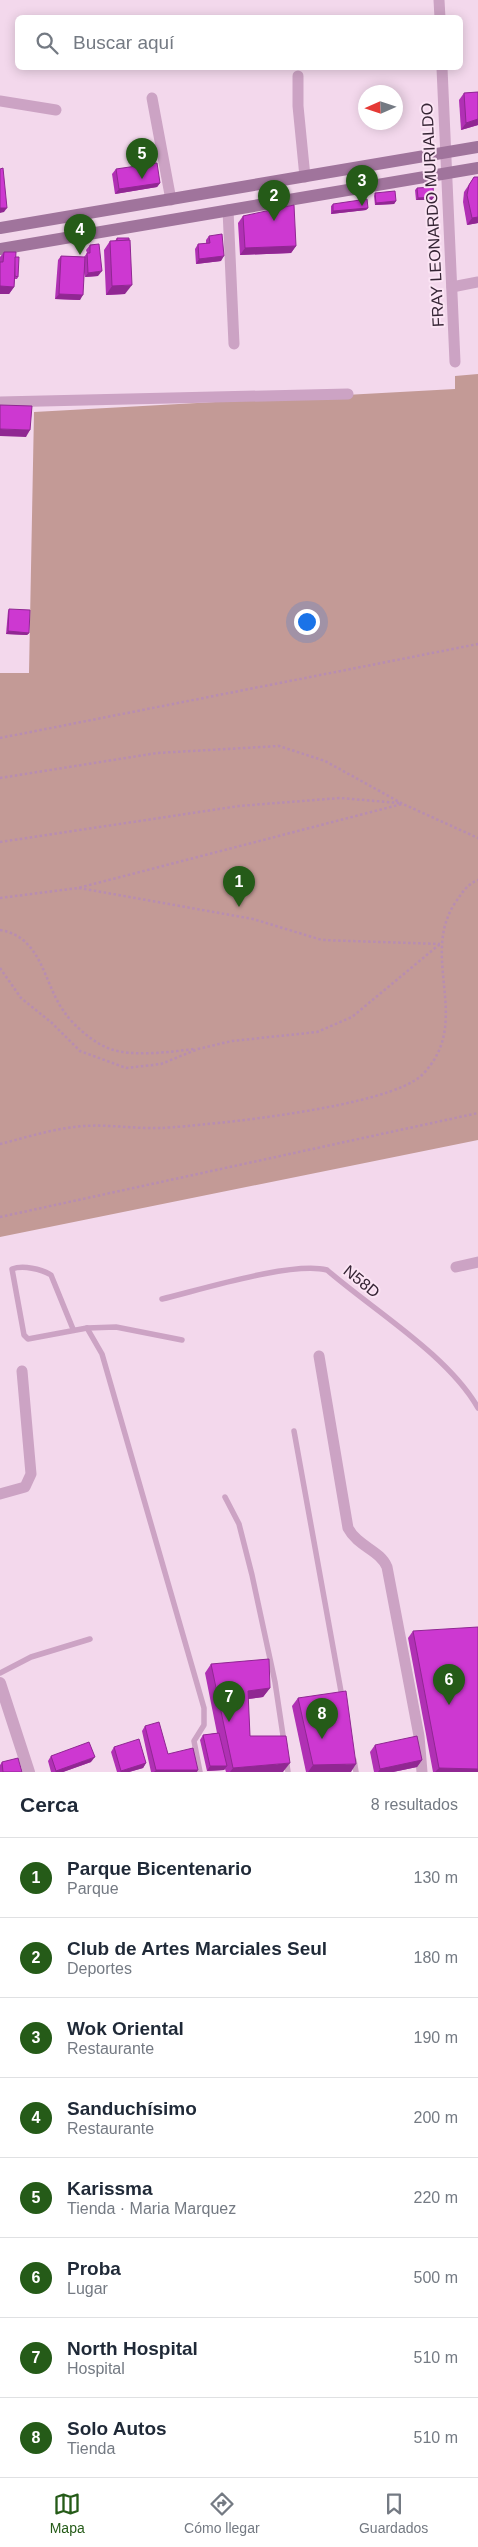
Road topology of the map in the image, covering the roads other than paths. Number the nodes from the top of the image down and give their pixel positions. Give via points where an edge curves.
1 (439, 0) edge
2 (440, 15) edge
3 (442, 70) edge
4 (298, 76) dead end
5 (152, 98) dead end
6 (0, 102) edge
7 (56, 110) dead end
8 (478, 147) edge
9 (445, 152) junction
10 (478, 168) edge
11 (447, 174) junction
12 (305, 177) junction
13 (171, 200) junction
14 (228, 210) junction
15 (0, 228) edge
16 (0, 249) edge
17 (478, 282) edge
18 (452, 287) junction
19 (234, 344) dead end
20 (455, 362) dead end
21 (348, 394) dead end
22 (0, 402) edge
23 (478, 1262) edge
24 (456, 1267) dead end
25 (162, 1299) dead end
26 (87, 1328) junction
27 (73, 1330) junction
28 (182, 1340) dead end
29 (319, 1356) dead end
30 (22, 1371) dead end
31 (478, 1408) edge
32 (294, 1431) dead end
33 (0, 1494) edge
34 (225, 1497) dead end
35 (90, 1639) dead end
36 (0, 1673) edge
37 (0, 1683) edge
38 (344, 1704) edge
39 (284, 1745) edge
40 (353, 1752) edge
41 (286, 1754) edge
42 (29, 1772) edge
43 (200, 1772) edge
44 (288, 1772) edge
45 (356, 1772) edge
46 (422, 1772) edge

1 - 2 street
3 - 9 street, FRAY LEONARDO MURIALDO
4 - 12 street
5 - 13 street
6 - 7 street
8 - 9 main road
9 - 11 street, FRAY LEONARDO MURIALDO
9 - 12 main road
10 - 11 main road
11 - 14 main road
11 - 18 street, FRAY LEONARDO MURIALDO
12 - 13 main road
13 - 15 main road
14 - 16 main road
14 - 19 street
17 - 18 street
18 - 20 street, FRAY LEONARDO MURIALDO
21 - 22 street
23 - 24 street
25 - 31 lane, N58D via 258,1276 311,1268 327,1270 430,1352
26 - 27 lane
26 - 28 lane via 116,1328
26 - 43 lane via 105,1364 204,1708 204,1725 194,1741
27 - 27 lane via 51,1275 37,1269 12,1270 24,1335 28,1339
29 - 46 street via 348,1528 358,1542 380,1556 386,1567 419,1736
30 - 33 street via 31,1474 24,1487
32 - 38 lane
34 - 39 lane via 239,1524 252,1575 275,1682
35 - 36 lane via 31,1657
37 - 42 street
40 - 45 lane
41 - 44 lane

